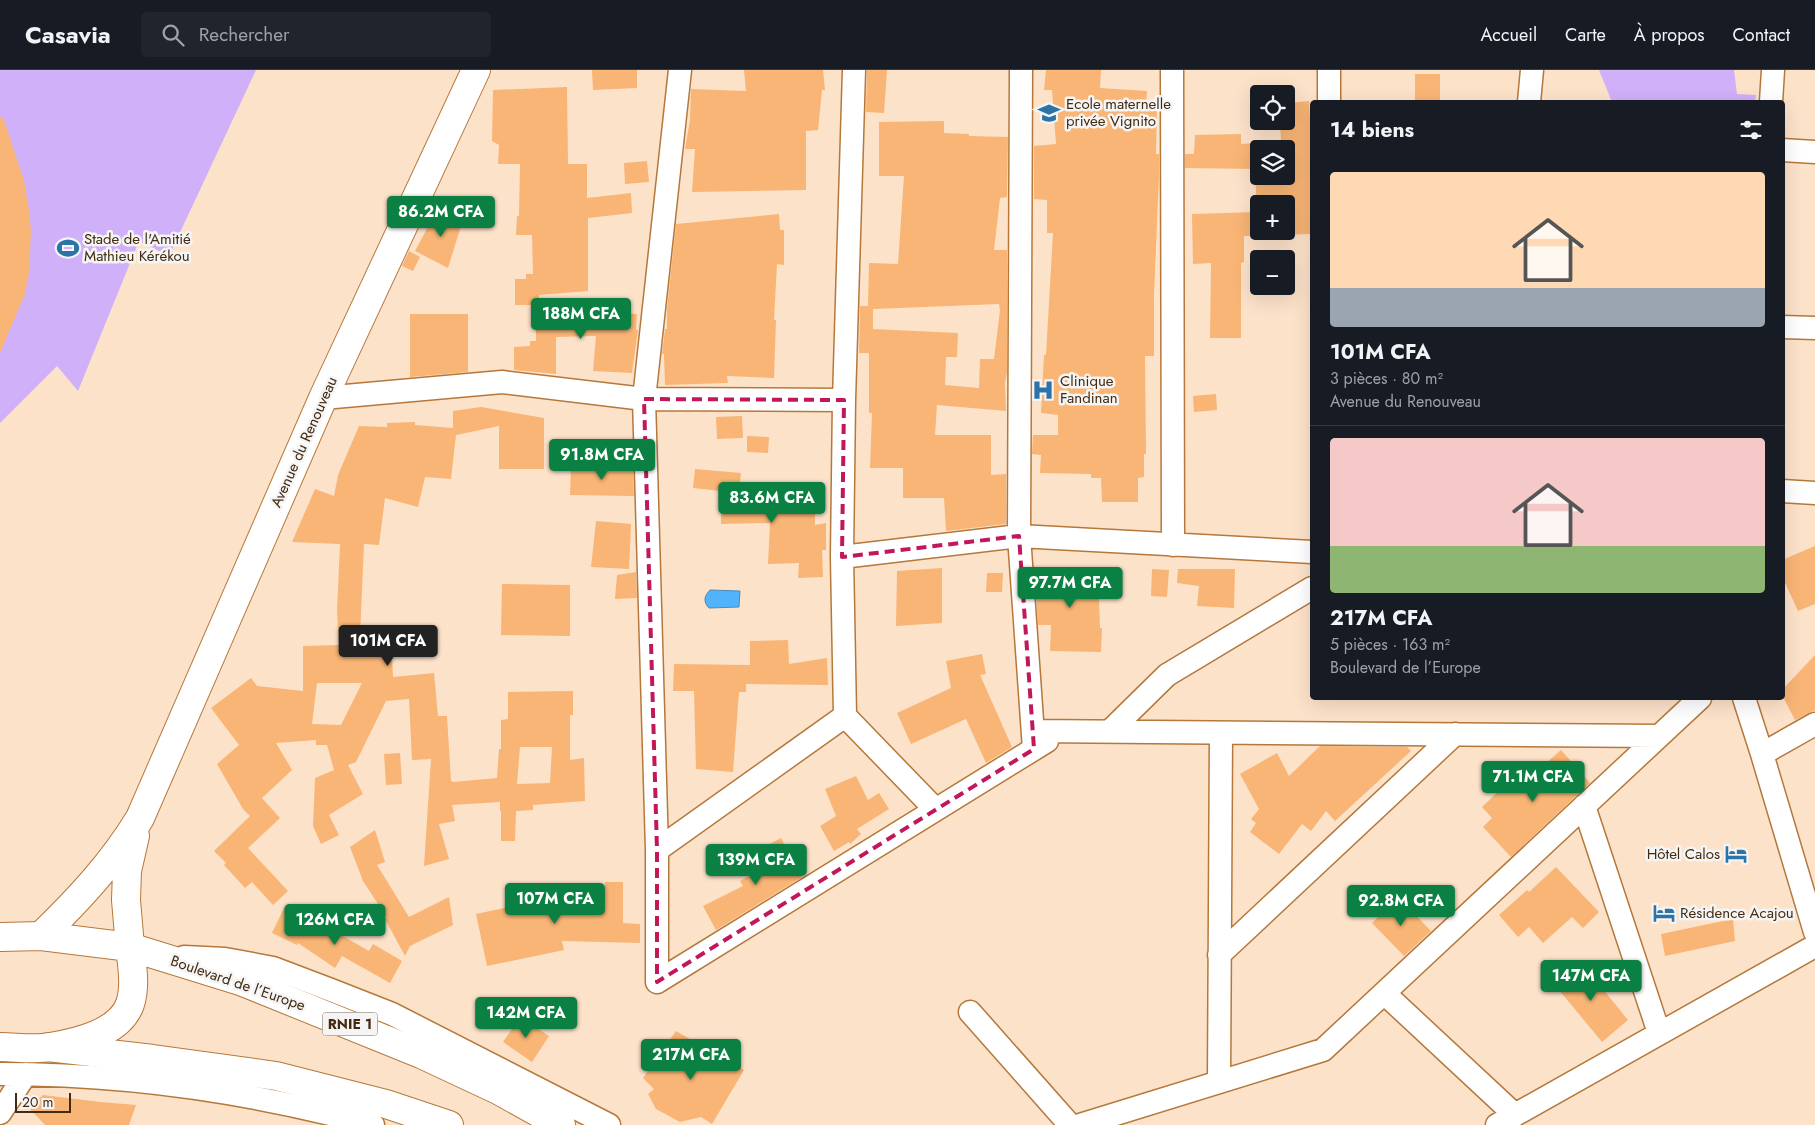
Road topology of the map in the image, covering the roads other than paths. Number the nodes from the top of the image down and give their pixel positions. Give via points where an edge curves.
1 (476, 70) edge
2 (680, 70) edge
3 (854, 70) edge
4 (1021, 70) edge
5 (1172, 70) edge
6 (1329, 70) edge
7 (1532, 70) edge
8 (1773, 70) edge
9 (1329, 100) edge
10 (1529, 100) edge
11 (1771, 100) edge
12 (1785, 150) edge
13 (1815, 152) edge
14 (1785, 327) edge
15 (1815, 328) edge
16 (323, 398) junction
17 (644, 399) junction
18 (844, 400) junction
19 (1785, 491) edge
20 (1815, 492) edge
21 (1019, 536) junction
22 (1173, 545) junction
23 (1310, 552) edge
24 (842, 557) junction
25 (1310, 589) edge
26 (1698, 700) edge
27 (1745, 700) edge
28 (845, 716) junction
29 (1815, 724) edge
30 (1110, 731) junction
31 (1221, 733) junction
32 (1455, 734) junction
33 (1659, 736) junction
34 (1034, 740) junction
35 (1762, 754) junction
36 (1584, 806) junction
37 (935, 809) junction
38 (140, 818) junction
39 (657, 850) junction
40 (1815, 932) edge
41 (0, 936) edge
42 (41, 936) junction
43 (1815, 946) edge
44 (130, 947) junction
45 (1219, 955) junction
46 (163, 957) junction
47 (1384, 993) junction
48 (970, 1012) dead end
49 (1659, 1033) junction
50 (0, 1047) edge
51 (48, 1048) junction
52 (0, 1074) edge
53 (26, 1074) junction
54 (1219, 1082) junction
55 (0, 1113) edge
56 (1506, 1120) edge
57 (373, 1125) edge
58 (449, 1125) edge
59 (561, 1125) edge
60 (609, 1125) edge
61 (1070, 1125) edge
62 (1080, 1125) edge

1 - 16 main road, Avenue du Renouveau
2 - 17 street
3 - 18 street
4 - 21 street
5 - 22 street
6 - 9 street
7 - 10 street
8 - 11 street
12 - 13 street
14 - 15 street
16 - 17 street via 502,382
16 - 38 main road, Avenue du Renouveau
17 - 18 street
17 - 39 street
18 - 24 street
19 - 20 street
21 - 22 street
21 - 24 street
21 - 34 street
22 - 23 street
24 - 28 street
25 - 30 street via 1167,675
26 - 33 street
27 - 35 street
28 - 37 street
28 - 39 street
29 - 35 street
30 - 31 street
30 - 34 street via 1063,731
31 - 32 street
31 - 45 street
32 - 33 street
32 - 45 street
33 - 36 street
34 - 37 street
35 - 40 street
36 - 47 street
36 - 49 street
37 - 39 street via 657,982
38 - 42 main road, Avenue du Renouveau via 100,874
38 - 44 main road, Avenue du Renouveau via 127,871
41 - 42 main road, RNIE 1
42 - 44 main road, RNIE 1
43 - 49 street
44 - 46 main road, Boulevard de l’Europe / RNIE 1
44 - 51 main road, Avenue du Renouveau via 132,989 130,1004 121,1018 96,1036
45 - 54 street
46 - 59 main road, Boulevard de l’Europe / RNIE 1 via 243,982 412,1050 498,1090
46 - 60 street via 225,959 273,968 392,1014
47 - 54 street via 1324,1050
47 - 56 street
48 - 61 street
49 - 56 street
50 - 51 main road
51 - 58 main road via 276,1076 386,1104
52 - 53 street
53 - 55 street
53 - 57 street via 154,1082 254,1098
54 - 62 street

